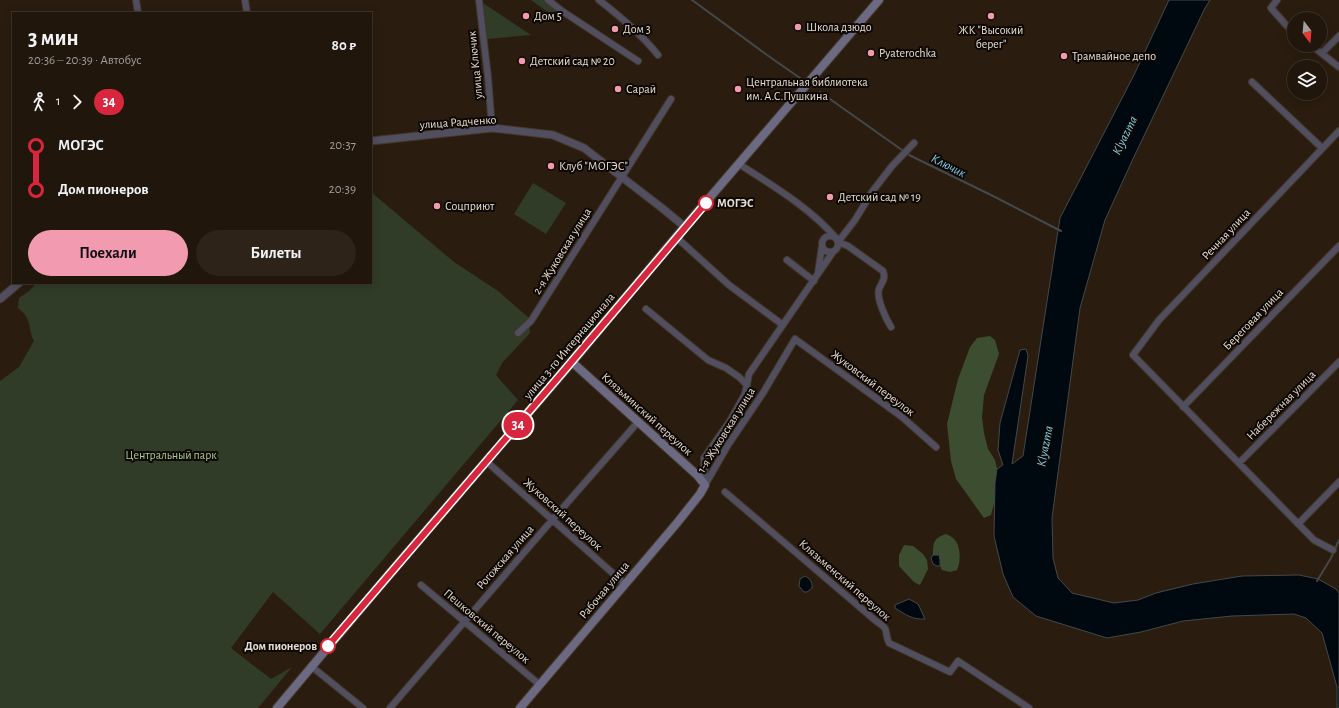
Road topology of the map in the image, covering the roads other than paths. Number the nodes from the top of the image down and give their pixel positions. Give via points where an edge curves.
1 (136, 0) edge
2 (245, 0) edge
3 (479, 0) edge
4 (548, 0) edge
5 (599, 0) edge
6 (879, 0) edge
7 (1277, 0) edge
8 (138, 12) edge
9 (246, 12) edge
10 (1287, 26) edge
11 (1339, 36) edge
12 (1322, 53) joint
13 (658, 55) dead end
14 (638, 61) dead end
15 (1339, 67) edge
16 (1252, 82) dead end
17 (671, 99) dead end
18 (492, 128) junction
19 (1339, 131) edge
20 (372, 141) edge
21 (914, 143) dead end
22 (1322, 148) junction
23 (739, 164) junction
24 (621, 177) junction
25 (825, 226) junction
26 (685, 227) junction
27 (676, 237) junction
28 (825, 238) junction
29 (837, 240) junction
30 (822, 246) junction
31 (1339, 246) edge
32 (833, 252) junction
33 (787, 260) dead end
34 (815, 279) junction
35 (18, 284) edge
36 (0, 299) edge
37 (646, 309) dead end
38 (783, 325) junction
39 (891, 327) dead end
40 (518, 333) dead end
41 (795, 338) joint
42 (572, 362) junction
43 (1339, 362) edge
44 (747, 385) junction
45 (1183, 407) junction
46 (638, 422) junction
47 (936, 447) dead end
48 (487, 462) junction
49 (1239, 463) junction
50 (1339, 482) edge
51 (705, 485) junction
52 (725, 492) dead end
53 (552, 519) junction
54 (1298, 524) junction
55 (1336, 552) edge
56 (625, 584) junction
57 (421, 585) dead end
58 (464, 622) junction
59 (311, 666) junction
60 (540, 684) junction
61 (277, 708) edge
62 (363, 708) edge
63 (390, 708) edge
64 (520, 708) edge
65 (1029, 708) edge

1 - 8 street
2 - 9 street
3 - 18 street, улица Ключик
4 - 14 street
5 - 13 street via 626,21
6 - 23 main road, улица 3-го Интернационала
7 - 10 street via 1271,8
11 - 12 street
12 - 15 street
16 - 22 street
17 - 24 street, 2-я Жуковская улица
18 - 20 street, улица Радченко
18 - 24 street, улица Радченко via 553,135 584,148
19 - 22 street, Речная улица
21 - 29 street via 892,166 855,220
22 - 45 street, Речная улица via 1159,320 1133,355
23 - 25 street via 793,199
23 - 26 main road, улица 3-го Интернационала
24 - 26 street, улица Радченко
24 - 40 street, 2-я Жуковская улица via 531,321
25 - 28 street
25 - 29 street
26 - 27 main road, улица 3-го Интернационала
27 - 38 street via 729,285
27 - 42 main road, улица 3-го Интернационала
28 - 29 street via 831,236
28 - 30 street
29 - 32 street via 837,248
29 - 39 street via 883,271 885,276 879,290 880,298
30 - 32 street
30 - 34 street
31 - 45 street, Береговая улица
32 - 34 street, 1-я Жуковская улица
33 - 34 street
34 - 38 street, 1-я Жуковская улица
35 - 36 street
37 - 44 street via 708,360 726,368
38 - 44 street, 1-я Жуковская улица via 749,374
41 - 47 street, Жуковский переулок via 902,417
41 - 51 street, 1-я Жуковская улица
42 - 46 main road, Клязьминский переулок
42 - 48 main road, улица 3-го Интернационала
43 - 49 street, Набережная улица
44 - 51 street, 1-я Жуковская улица via 745,394 730,421 704,458
45 - 49 street
46 - 51 main road, Клязьминский переулок
46 - 53 street, Рогожская улица
48 - 53 street, Жуковский переулок
48 - 59 main road, улица 3-го Интернационала
49 - 54 street
50 - 54 street
51 - 56 main road, Рабочая улица via 691,506
52 - 65 street, Клязьменский переулок via 885,627 889,643 950,672 958,661
53 - 56 street, Жуковский переулок
53 - 58 street, Рогожская улица
54 - 55 street via 1314,540
56 - 60 main road, Рабочая улица
57 - 58 street, Пешковский переулок
58 - 60 street, Пешковский переулок
58 - 63 street, Рогожская улица
59 - 61 main road, улица 3-го Интернационала
59 - 62 street
60 - 64 main road, Рабочая улица

